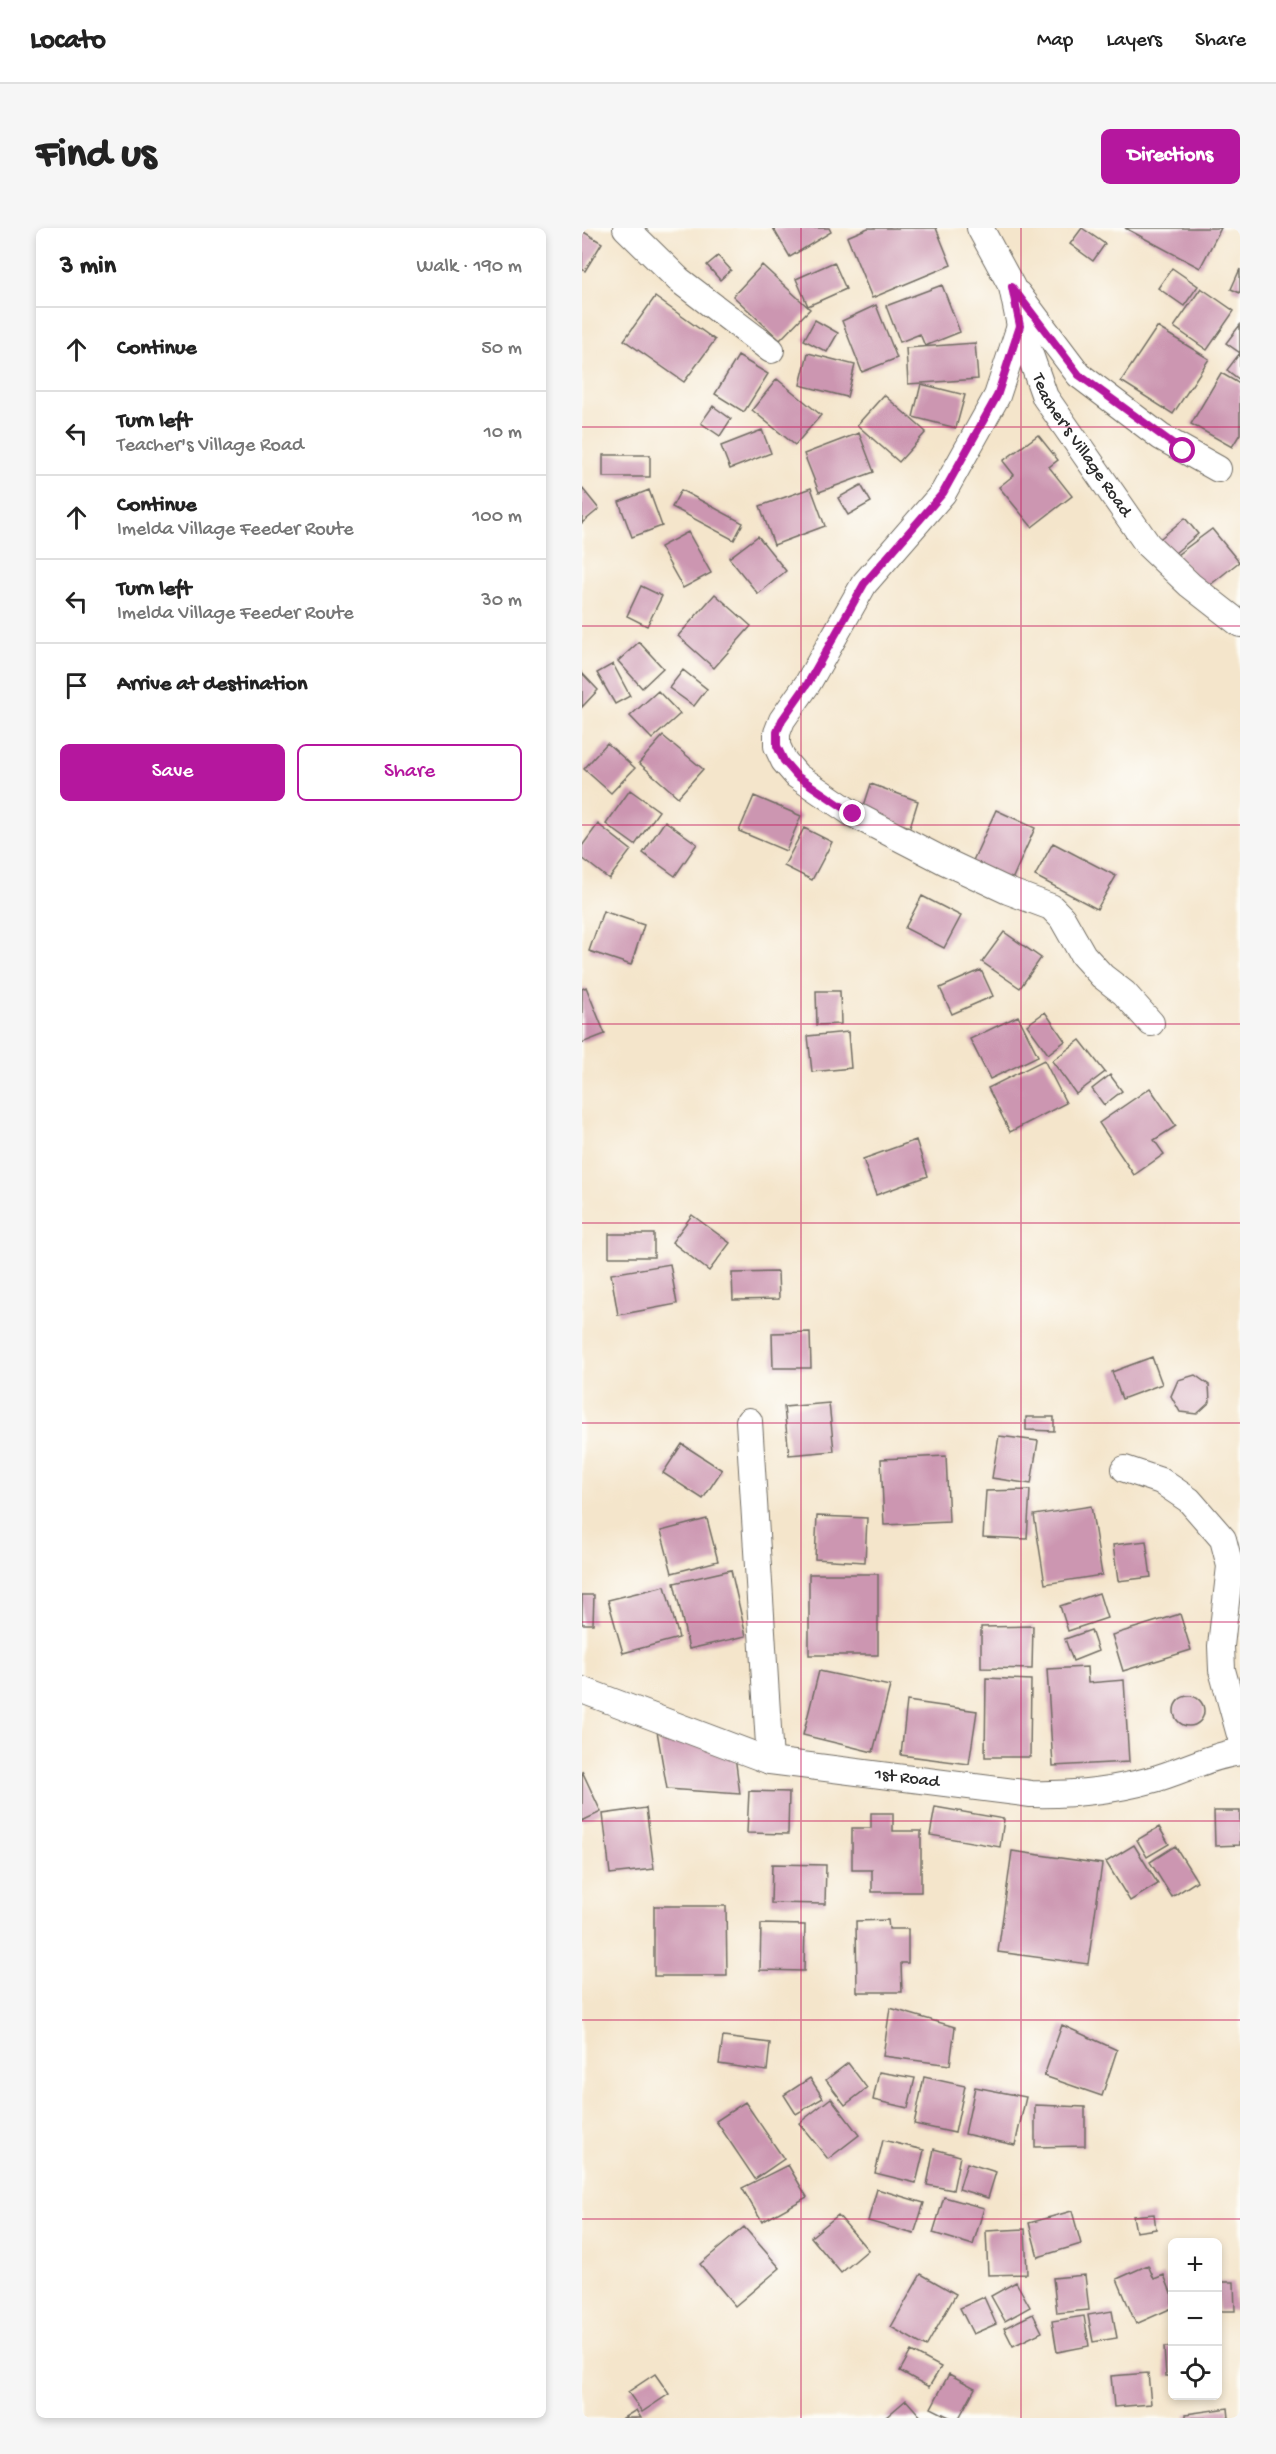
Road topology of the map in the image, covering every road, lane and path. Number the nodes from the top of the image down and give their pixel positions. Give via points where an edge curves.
1 (626, 228) edge
2 (980, 228) edge
3 (1012, 287) junction
4 (1020, 326) junction
5 (771, 350) dead end
6 (1218, 469) dead end
7 (1240, 624) edge
8 (1151, 1023) dead end
9 (749, 1421) dead end
10 (1125, 1469) dead end
11 (582, 1690) edge
12 (1240, 1736) edge
13 (1240, 1752) edge
14 (770, 1761) junction

1 - 5 street via 679,280
2 - 3 street, Teacher's Village Road
3 - 4 street, Teacher's Village Road
3 - 6 street via 1079,375 1161,437
4 - 7 street, Teacher's Village Road via 1045,397 1148,544 1190,585
4 - 8 street via 997,396 943,493 864,584 808,683 782,720 777,746 797,776 853,814 946,862 1051,907 1062,918 1083,955
9 - 14 street
10 - 12 street via 1161,1481 1189,1500 1223,1539 1230,1566 1222,1670
11 - 14 street, 1st Road
13 - 14 street, 1st Road via 1150,1780 1066,1795 1031,1794

